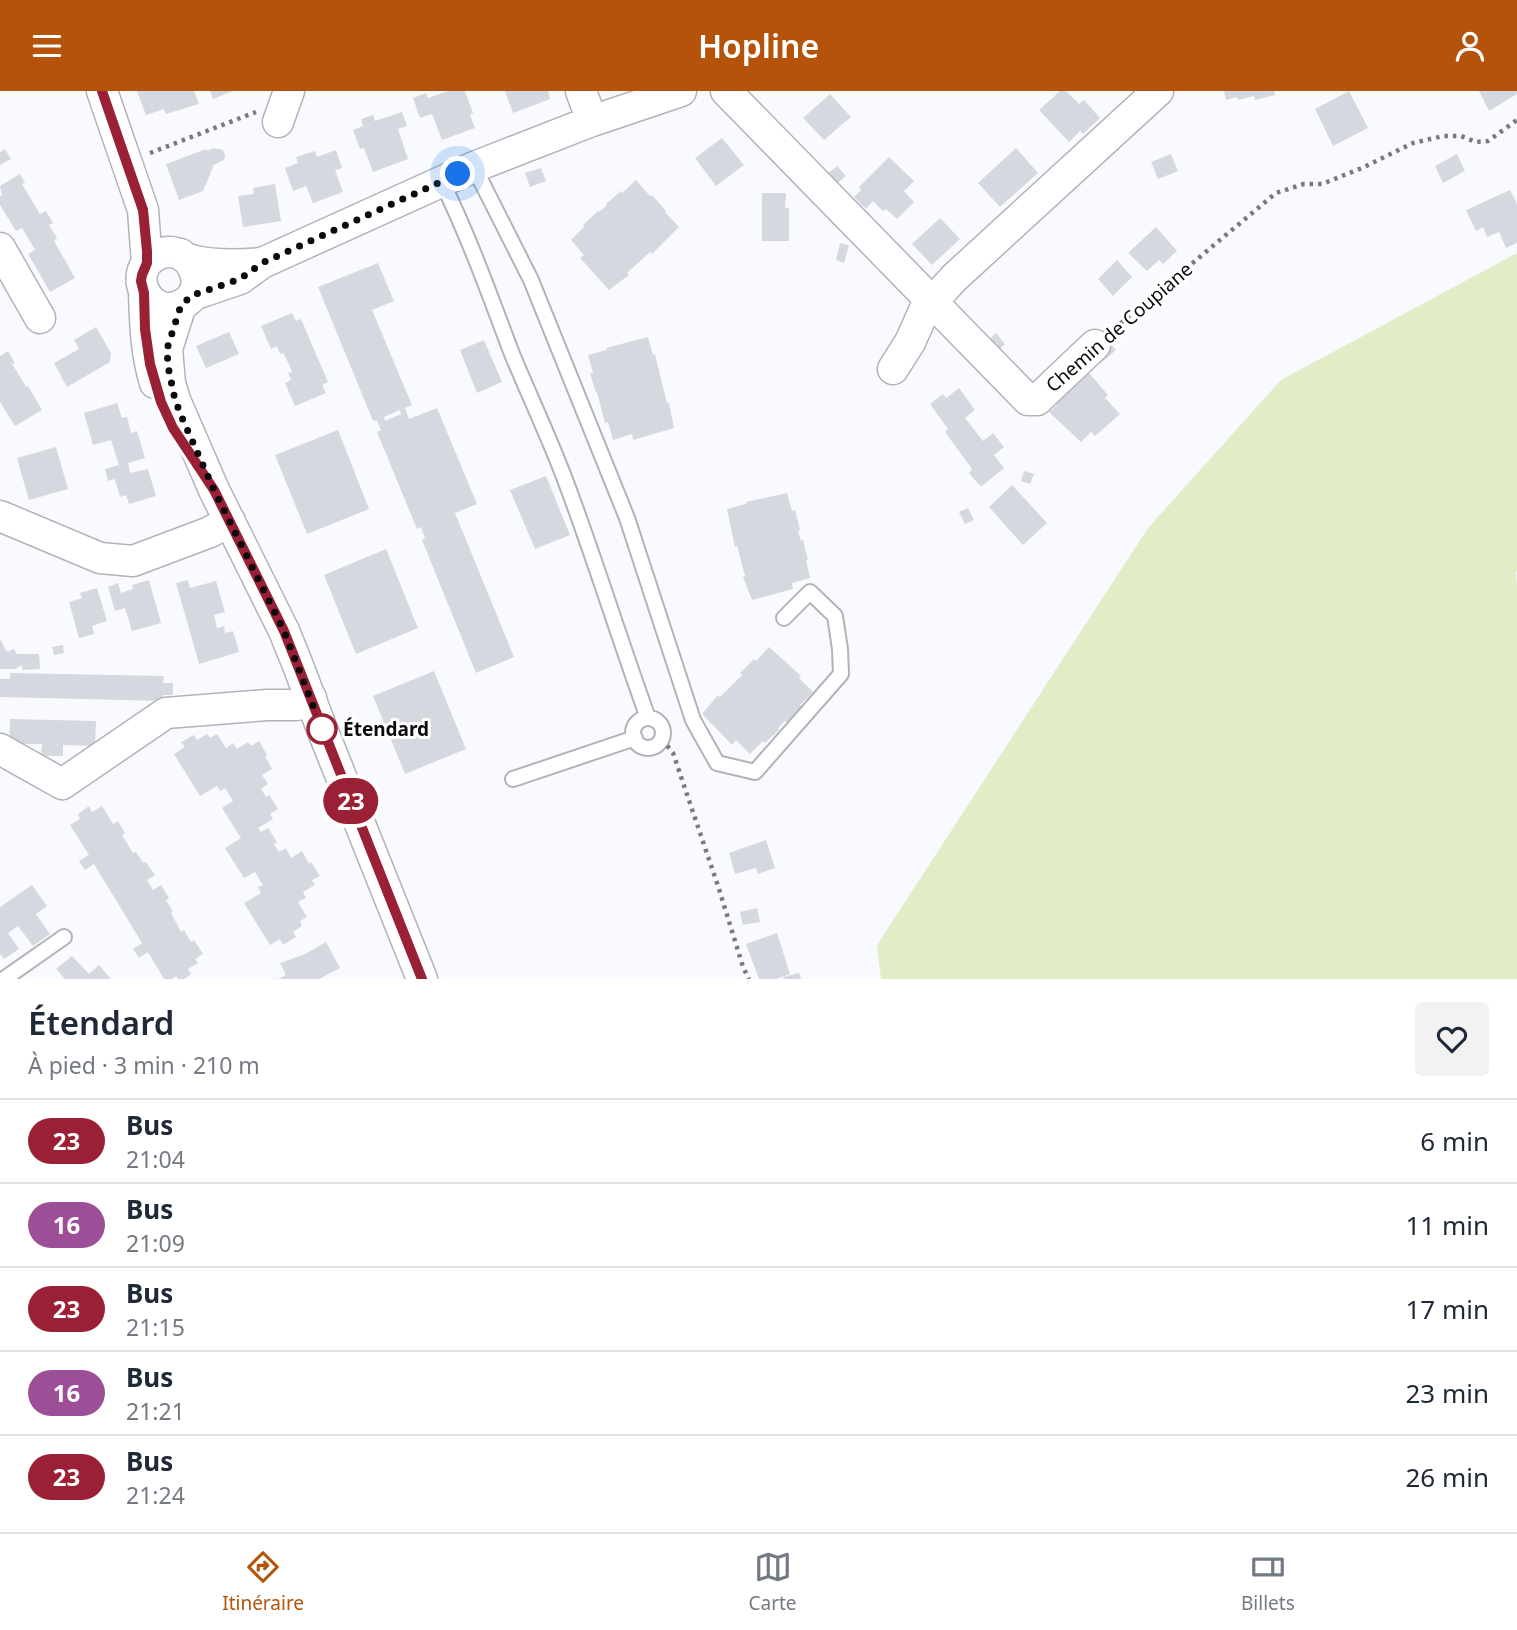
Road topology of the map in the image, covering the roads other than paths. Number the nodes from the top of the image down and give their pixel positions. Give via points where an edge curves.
1 (102, 91) edge
2 (581, 91) edge
3 (681, 91) edge
4 (726, 91) edge
5 (1158, 91) edge
6 (592, 121) junction
7 (474, 167) junction
8 (442, 182) junction
9 (0, 248) edge
10 (169, 258) junction
11 (262, 263) junction
12 (144, 293) junction
13 (187, 300) junction
14 (932, 301) junction
15 (40, 318) dead end
16 (1095, 345) road end
17 (893, 369) dead end
18 (214, 490) junction
19 (0, 516) edge
20 (230, 521) junction
21 (784, 618) dead end
22 (311, 698) junction
23 (648, 718) junction
24 (635, 738) junction
25 (0, 748) edge
26 (513, 779) dead end
27 (64, 937) dead end
28 (4, 979) edge
29 (422, 979) edge

1 - 10 street via 143,210
2 - 6 street
3 - 6 street
4 - 14 street, Chemin de Coupiane
5 - 14 street
6 - 7 street
7 - 8 street
7 - 21 lane via 536,292 626,518 693,720 717,763 755,772 841,674 835,616 810,592
8 - 11 street
8 - 23 lane via 562,473
9 - 15 street
10 - 11 street
10 - 12 street via 142,275
10 - 13 street via 192,264 196,287
11 - 13 street via 240,279
12 - 13 street via 160,307
12 - 18 street via 148,354 161,402
13 - 18 street via 167,349 170,383
14 - 16 street, Chemin de Coupiane via 1028,400 1037,400
14 - 17 street
18 - 20 street
19 - 20 street via 100,558 133,561
20 - 22 street
22 - 25 street via 297,705 166,713 62,784
22 - 29 street
23 - 24 lane via 636,725
23 - 24 lane via 661,725 662,739 650,747
24 - 26 lane
27 - 28 lane

